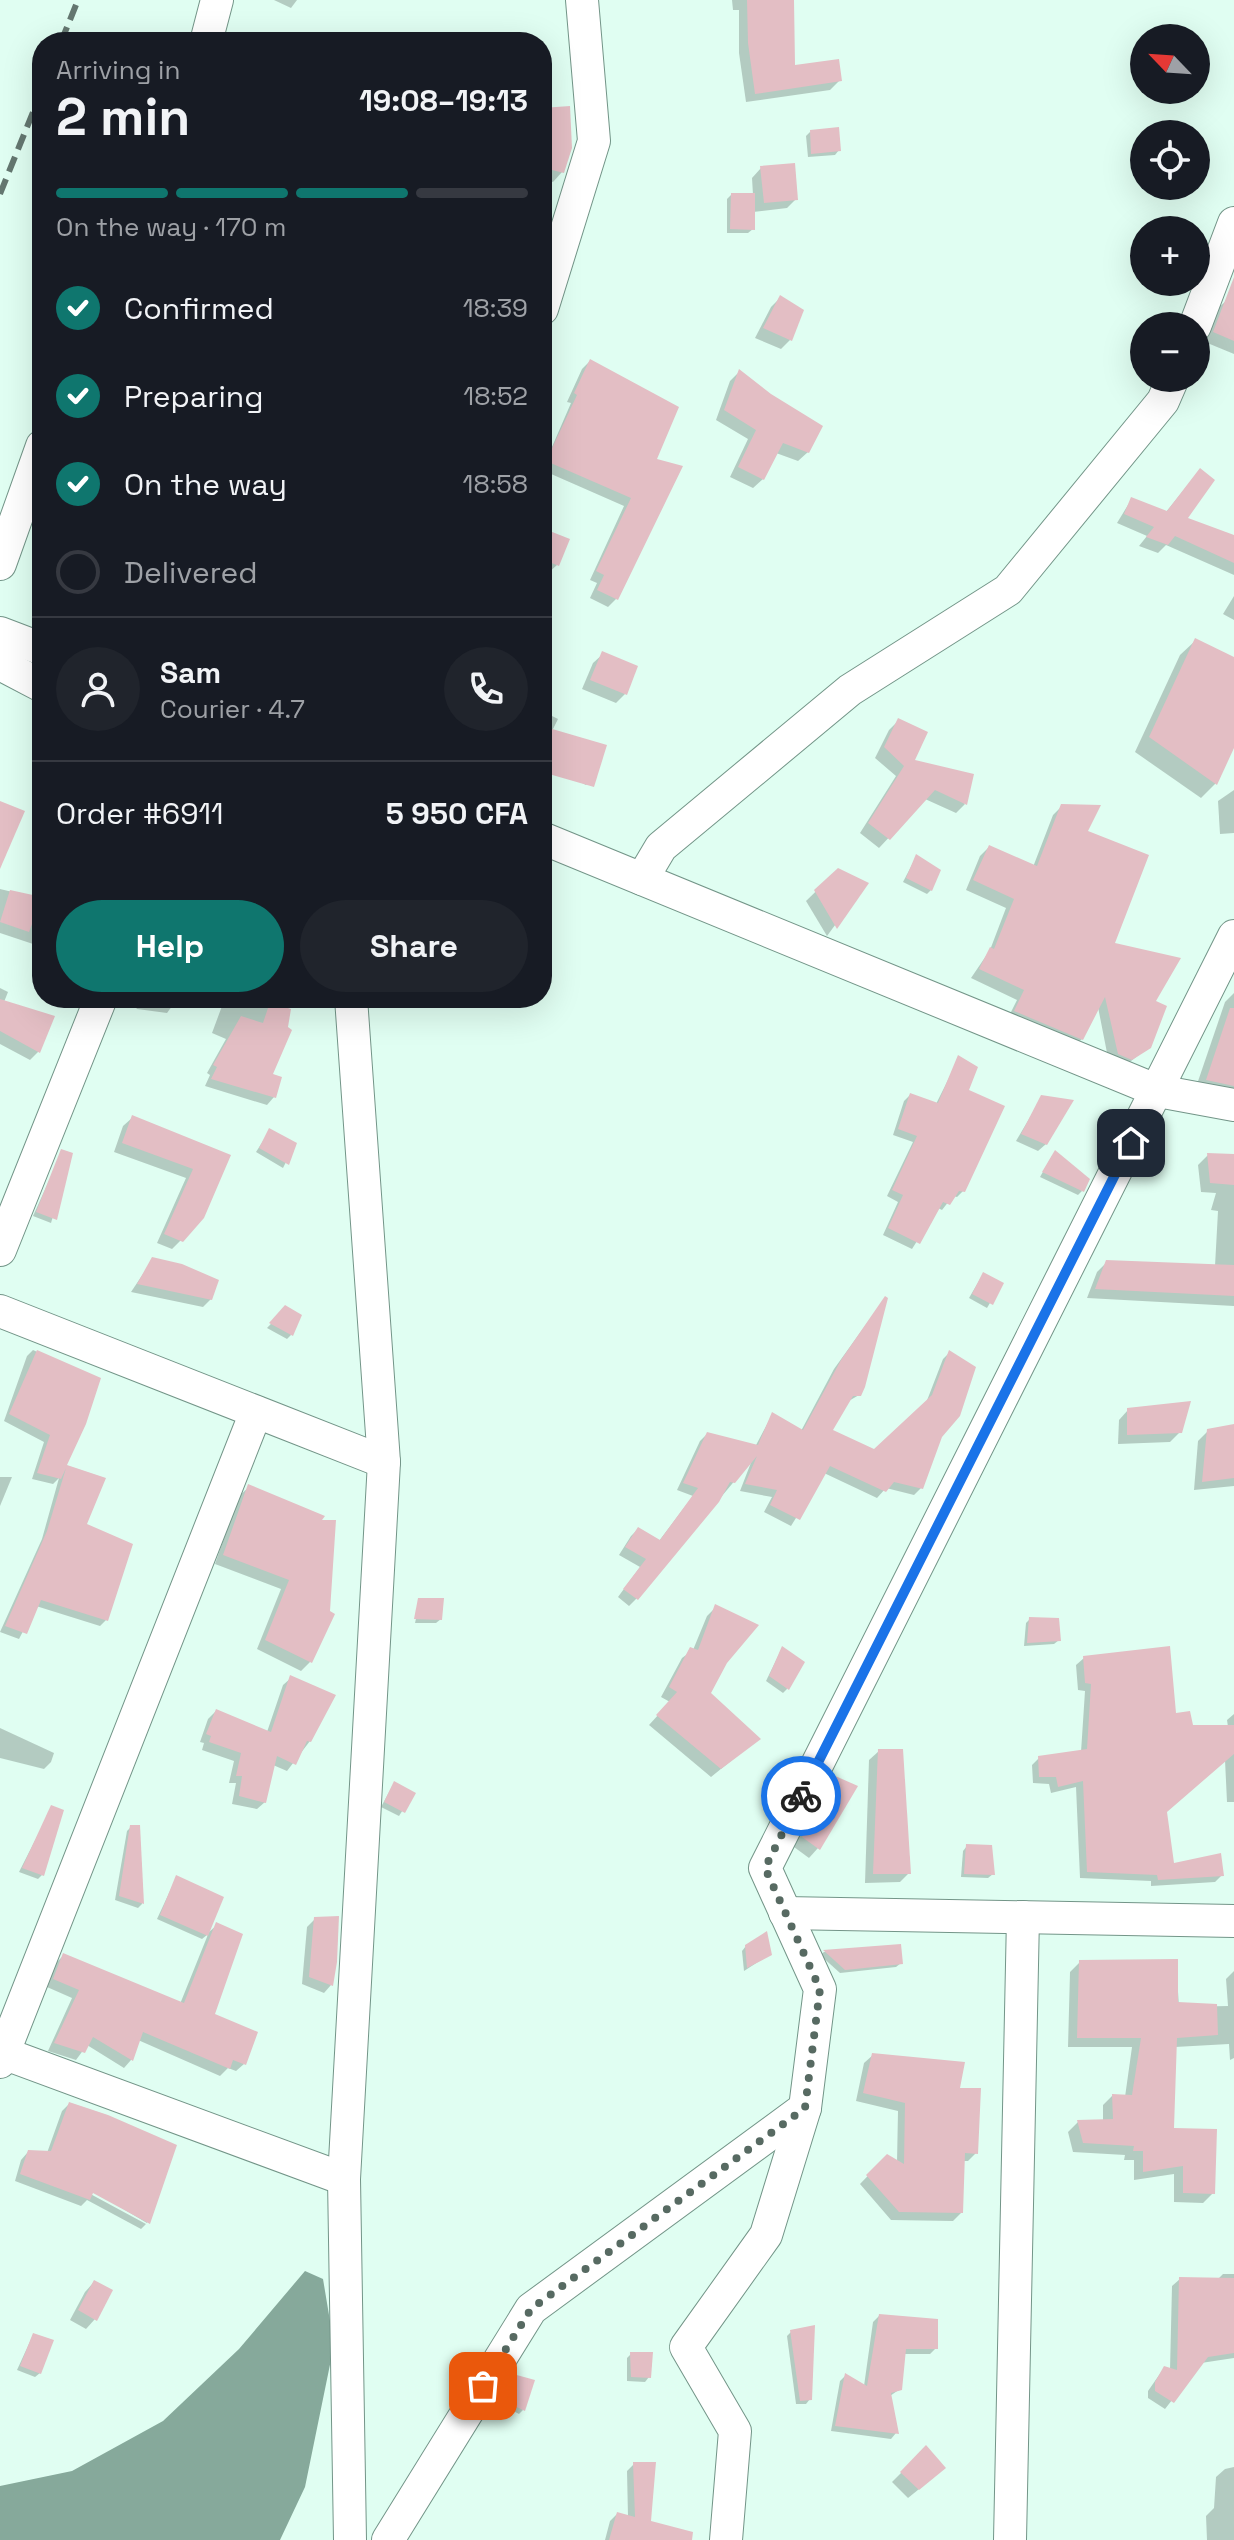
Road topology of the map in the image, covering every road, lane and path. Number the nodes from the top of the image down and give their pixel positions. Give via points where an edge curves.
1 (217, 0) edge
2 (582, 0) edge
3 (209, 32) edge
4 (1234, 223) edge
5 (1227, 260) edge
6 (552, 277) edge
7 (1202, 312) edge
8 (1167, 392) edge
9 (32, 474) edge
10 (0, 564) edge
11 (0, 633) edge
12 (32, 645) edge
13 (0, 664) edge
14 (32, 681) edge
15 (552, 842) edge
16 (642, 879) junction
17 (1234, 936) edge
18 (97, 1008) edge
19 (352, 1008) edge
20 (1158, 1091) junction
21 (1234, 1105) edge
22 (0, 1250) edge
23 (0, 1311) edge
24 (256, 1412) junction
25 (384, 1462) junction
26 (785, 1913) junction
27 (1023, 1917) junction
28 (1234, 1921) edge
29 (2, 2056) edge
30 (805, 2108) junction
31 (344, 2179) junction
32 (350, 2540) edge
33 (388, 2540) edge
34 (726, 2540) edge
35 (1010, 2540) edge

1 - 3 street
2 - 6 street via 594,141
4 - 5 street
5 - 7 street
8 - 16 street via 1008,590 850,690 661,847
9 - 10 street
11 - 12 street
13 - 14 street
15 - 16 street
16 - 20 street
17 - 20 street
18 - 22 street
19 - 25 street
20 - 21 street
20 - 26 street via 765,1868
23 - 24 street
24 - 25 street
24 - 29 street
25 - 31 street
26 - 27 street
26 - 30 street via 820,1989
27 - 28 street
27 - 35 street
29 - 31 street
30 - 33 street via 531,2309
30 - 34 street via 766,2235 686,2347 735,2431
31 - 32 street

